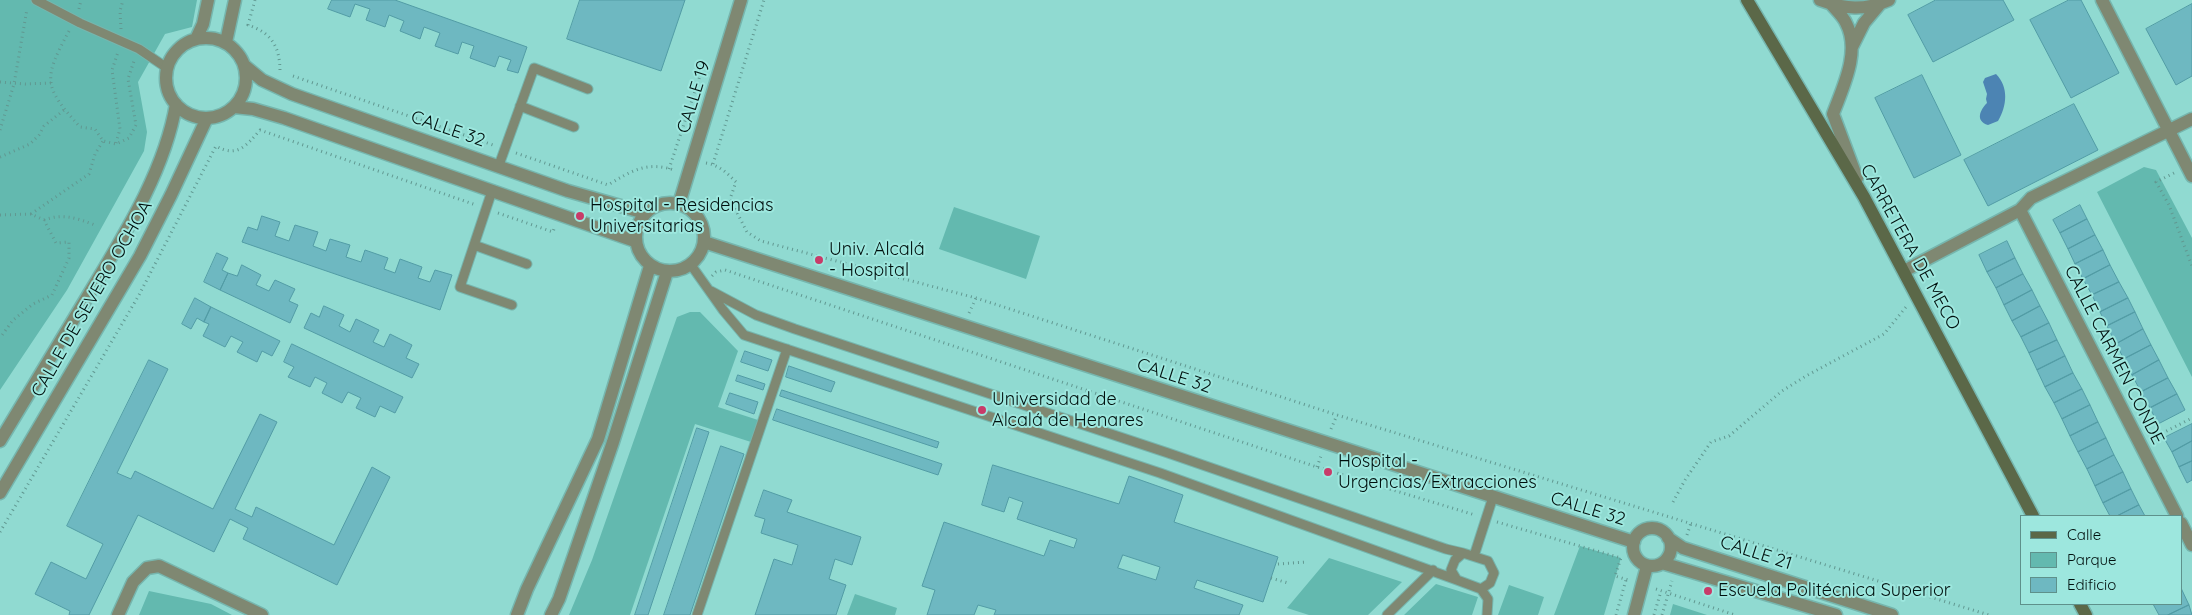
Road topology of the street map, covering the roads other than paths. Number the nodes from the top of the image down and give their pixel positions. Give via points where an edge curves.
1 (36, 0) edge
2 (208, 0) edge
3 (235, 0) edge
4 (741, 0) edge
5 (1747, 0) edge
6 (2102, 0) edge
7 (1826, 2) edge
8 (1884, 2) edge
9 (196, 39) junction
10 (226, 42) junction
11 (1852, 47) junction
12 (245, 66) junction
13 (167, 68) junction
14 (588, 89) dead end
15 (176, 104) junction
16 (520, 106) junction
17 (234, 107) junction
18 (207, 118) junction
19 (2192, 119) edge
20 (574, 127) dead end
21 (2169, 131) junction
22 (499, 165) junction
23 (2190, 171) edge
24 (492, 190) junction
25 (1864, 196) junction
26 (679, 204) junction
27 (2020, 210) junction
28 (645, 213) junction
29 (635, 241) junction
30 (704, 242) junction
31 (474, 245) junction
32 (527, 264) dead end
33 (691, 265) junction
34 (650, 266) junction
35 (1904, 271) junction
36 (667, 272) junction
37 (707, 286) junction
38 (512, 305) dead end
39 (787, 349) junction
40 (0, 441) edge
41 (0, 493) edge
42 (1493, 497) junction
43 (2032, 515) edge
44 (2176, 515) edge
45 (2182, 525) edge
46 (1668, 538) junction
47 (1634, 542) junction
48 (2192, 545) edge
49 (1463, 553) junction
50 (1474, 556) junction
51 (1662, 563) junction
52 (1648, 566) junction
53 (1433, 570) junction
54 (1457, 580) junction
55 (1481, 589) junction
56 (1488, 614) edge
57 (118, 615) edge
58 (262, 615) edge
59 (517, 615) edge
60 (551, 615) edge
61 (698, 615) edge
62 (1387, 615) edge
63 (1634, 615) edge
64 (1836, 615) edge
65 (1892, 615) edge

1 - 13 lane via 139,49
2 - 9 street
3 - 10 street
4 - 26 street, CALLE 19
5 - 25 street, CARRETERA DE MECO
6 - 21 street
7 - 8 street via 1855,9
7 - 11 street via 1846,23
8 - 11 street via 1864,23
9 - 10 street via 217,38
9 - 13 street via 178,49
10 - 12 street via 235,48
11 - 25 street via 1846,82 1833,114
12 - 17 street via 246,88
12 - 22 street, CALLE 32 via 262,80 292,94
13 - 15 street via 169,94
14 - 16 lane via 534,68
15 - 18 street via 195,117
15 - 40 street, CALLE DE SEVERO OCHOA via 170,131 149,185 124,234
16 - 20 lane
16 - 22 lane
17 - 18 street via 226,113
17 - 24 street via 284,118
18 - 41 street, CALLE DE SEVERO OCHOA via 140,256
19 - 21 street
21 - 23 street
21 - 27 street via 2031,198
22 - 28 street, CALLE 32 via 568,191
24 - 29 street
24 - 31 lane
25 - 35 street, CARRETERA DE MECO
26 - 28 street via 661,204
26 - 30 street via 688,208 701,222
27 - 35 street
27 - 44 street, CALLE CARMEN CONDE
28 - 29 street via 635,231
29 - 34 street
30 - 33 street
30 - 42 street, CALLE 32
31 - 32 lane
31 - 38 lane via 460,287
33 - 36 street
33 - 37 lane
34 - 36 street
34 - 59 street via 598,438
35 - 43 street, CARRETERA DE MECO
36 - 60 street via 613,442
37 - 39 lane via 744,335
37 - 49 lane via 756,315 779,324
39 - 53 lane via 1196,485
39 - 61 lane
42 - 47 street, CALLE 32
42 - 50 lane
45 - 48 street
46 - 47 street via 1657,529 1650,529 1643,531
46 - 51 street via 1670,552
46 - 65 street, CALLE 21 via 1683,548
47 - 52 street via 1636,557
49 - 50 lane
49 - 54 lane via 1455,560 1452,570
50 - 55 lane via 1488,561 1494,573 1490,583
51 - 52 street
51 - 64 street, CALLE 21
52 - 63 street
53 - 54 lane
53 - 62 lane
54 - 55 lane
55 - 56 lane via 1488,599
57 - 58 street via 133,582 147,568 159,566

